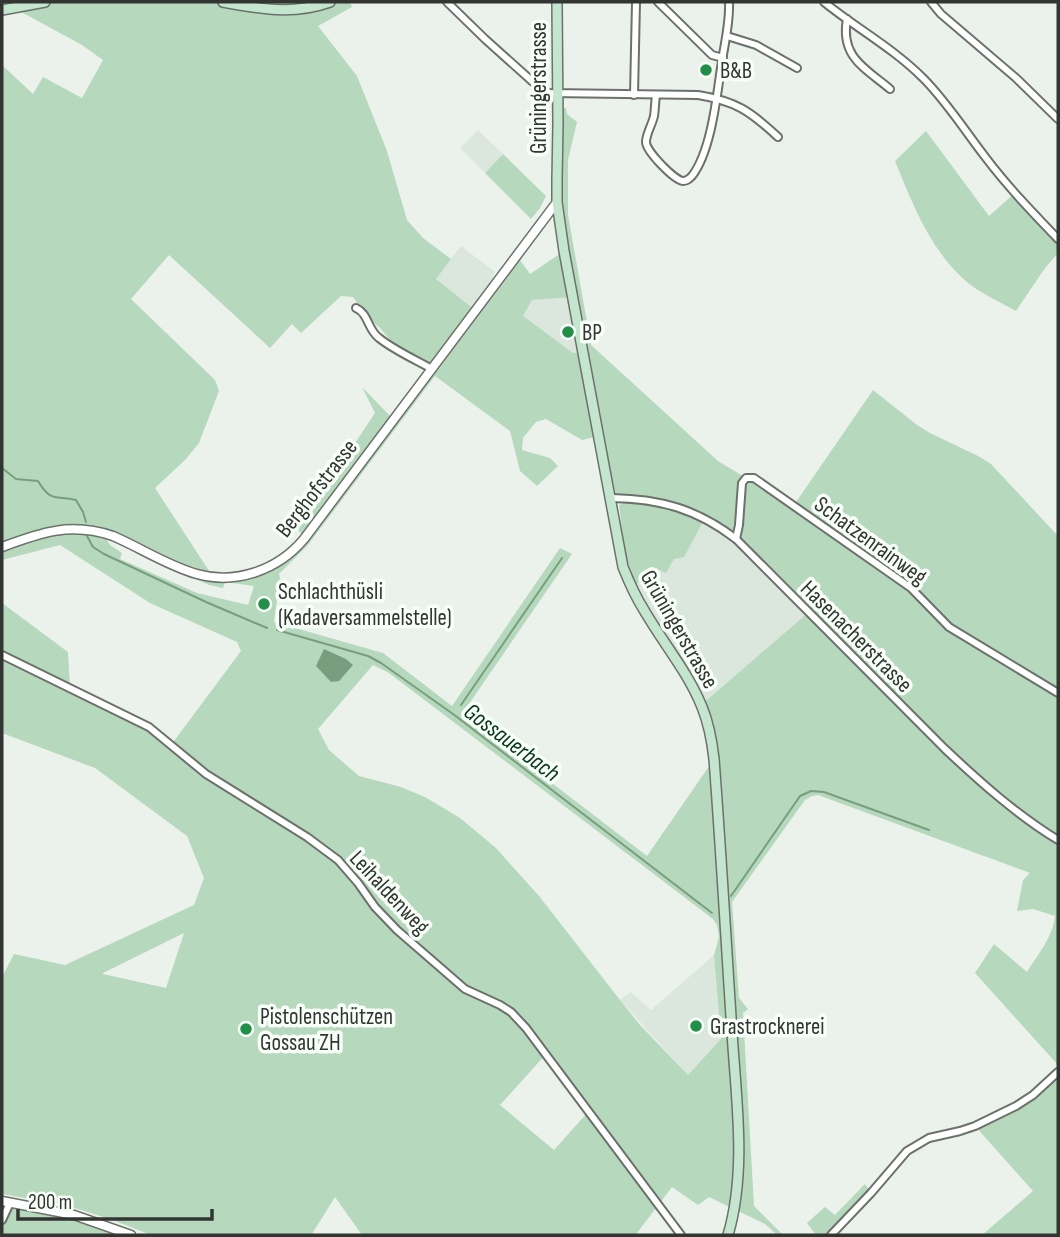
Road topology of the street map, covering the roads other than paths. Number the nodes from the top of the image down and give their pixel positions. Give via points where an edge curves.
1 (45, 2) edge
2 (223, 2) edge
3 (330, 2) edge
4 (447, 2) edge
5 (557, 2) edge
6 (636, 2) edge
7 (658, 2) edge
8 (729, 2) edge
9 (824, 2) edge
10 (931, 2) edge
11 (2, 10) edge
12 (847, 19) junction
13 (727, 36) junction
14 (723, 58) junction
15 (797, 68) dead end
16 (890, 89) dead end
17 (558, 93) junction
18 (634, 95) junction
19 (656, 95) junction
20 (717, 98) junction
21 (1058, 119) edge
22 (778, 137) dead end
23 (557, 202) junction
24 (1058, 239) edge
25 (355, 308) dead end
26 (432, 369) junction
27 (612, 498) junction
28 (736, 538) junction
29 (2, 547) edge
30 (2, 655) edge
31 (1058, 693) edge
32 (1058, 839) edge
33 (1058, 1072) edge
34 (6, 1202) edge
35 (2, 1220) edge
36 (131, 1235) edge
37 (681, 1235) edge
38 (728, 1235) edge
39 (831, 1235) edge

1 - 11 main road
2 - 3 main road via 279,11
4 - 17 street via 538,87
5 - 17 main road, Grüningerstrasse
6 - 18 street
7 - 14 street via 712,55
8 - 13 street
9 - 12 street
10 - 21 street
12 - 16 street via 846,46
12 - 24 street via 921,76 1014,193
13 - 14 street
13 - 15 street via 756,45
14 - 20 street
17 - 18 street
17 - 23 main road, Grüningerstrasse
18 - 19 street
19 - 20 street
19 - 20 street via 646,145 681,181 690,178 702,156
20 - 22 street via 757,117
23 - 26 street, Berghofstrasse
23 - 27 main road, Grüningerstrasse
25 - 26 street via 367,317 379,338
26 - 29 street, Berghofstrasse via 304,539 267,568 233,577 205,576 113,536 75,528 40,533
27 - 28 street, Hasenacherstrasse via 681,508
27 - 38 main road, Grüningerstrasse via 623,567 632,589 687,677 710,730 738,1125 736,1188
28 - 31 street, Schatzenrainweg via 742,483 754,478 911,588 948,627
28 - 32 street, Hasenacherstrasse via 976,779
30 - 37 street, Leihaldenweg via 149,727 206,774 338,860 397,930 465,989 511,1012 526,1028
33 - 39 street via 1016,1106 975,1126 929,1138 907,1151
34 - 35 street
34 - 36 street via 74,1215

